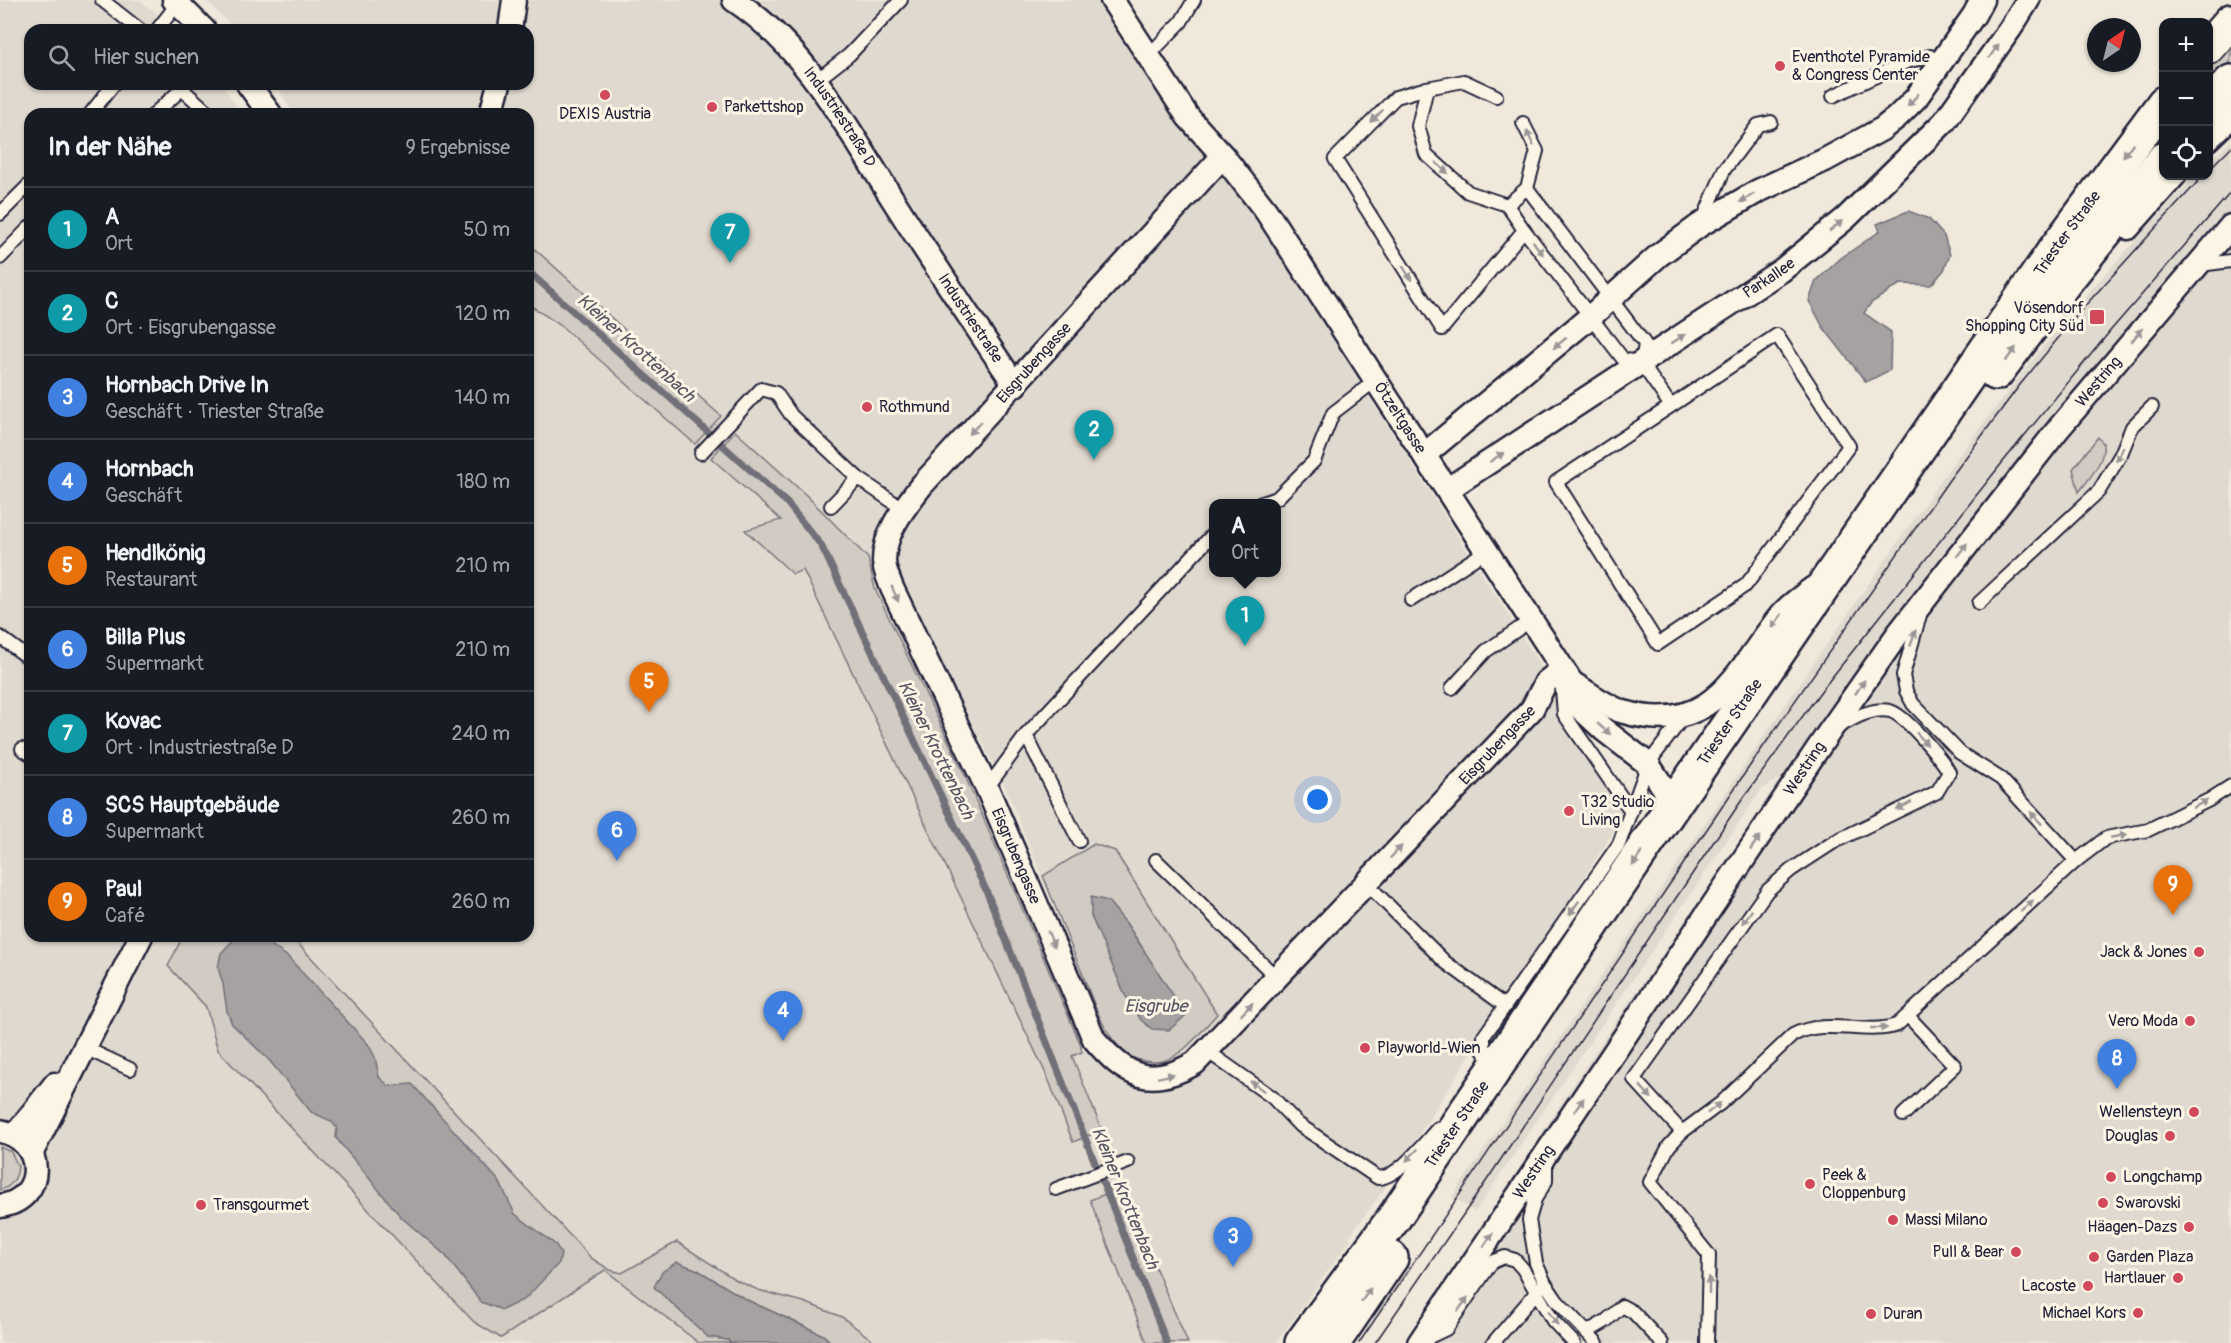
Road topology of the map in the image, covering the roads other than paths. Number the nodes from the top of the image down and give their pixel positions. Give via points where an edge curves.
1 (102, 0) edge
2 (514, 0) edge
3 (734, 0) edge
4 (901, 0) edge
5 (1112, 0) edge
6 (1194, 0) edge
7 (1982, 0) edge
8 (2028, 0) edge
9 (176, 2) edge
10 (2231, 21) edge
11 (133, 24) edge
12 (161, 24) edge
13 (198, 24) edge
14 (511, 24) edge
15 (2213, 41) edge
16 (1147, 57) junction
17 (1939, 65) junction
18 (817, 80) junction
19 (2231, 82) edge
20 (1969, 86) junction
21 (1427, 88) junction
22 (109, 90) edge
23 (181, 90) edge
24 (187, 90) edge
25 (252, 90) edge
26 (497, 90) edge
27 (1496, 96) dead end
28 (1833, 96) dead end
29 (2213, 102) edge
30 (95, 108) edge
31 (160, 108) edge
32 (204, 108) edge
33 (266, 108) edge
34 (493, 108) edge
35 (2159, 108) edge
36 (2231, 117) edge
37 (1770, 122) dead end
38 (1523, 123) dead end
39 (2213, 134) edge
40 (1223, 156) junction
41 (2159, 164) edge
42 (2170, 180) edge
43 (1527, 188) junction
44 (24, 190) edge
45 (1508, 205) junction
46 (0, 214) edge
47 (1701, 225) junction
48 (2231, 226) edge
49 (1524, 230) junction
50 (24, 233) edge
51 (926, 252) joint
52 (0, 258) edge
53 (2231, 261) edge
54 (2196, 266) junction
55 (2064, 283) junction
56 (1610, 298) junction
57 (1590, 317) junction
58 (1641, 363) junction
59 (1376, 380) junction
60 (1015, 385) junction
61 (1671, 406) junction
62 (2152, 407) dead end
63 (701, 453) dead end
64 (1424, 455) junction
65 (858, 478) junction
66 (1448, 489) junction
67 (1274, 499) edge
68 (831, 506) dead end
69 (903, 510) junction
70 (1209, 538) edge
71 (1486, 551) junction
72 (1836, 568) junction
73 (1926, 596) junction
74 (1411, 600) dead end
75 (1979, 603) dead end
76 (1530, 621) junction
77 (0, 637) edge
78 (24, 655) edge
79 (1566, 676) junction
80 (1452, 688) dead end
81 (1686, 714) junction
82 (1026, 735) junction
83 (1827, 735) junction
84 (1648, 764) junction
85 (2231, 786) edge
86 (987, 789) junction
87 (1631, 811) junction
88 (1667, 814) junction
89 (1080, 841) dead end
90 (1156, 860) dead end
91 (2076, 861) junction
92 (1366, 883) junction
93 (138, 942) edge
94 (1277, 978) junction
95 (1505, 1006) junction
96 (1908, 1016) junction
97 (85, 1048) junction
98 (1207, 1052) junction
99 (1496, 1068) junction
100 (130, 1069) dead end
101 (1903, 1114) dead end
102 (1682, 1132) junction
103 (7, 1133) edge
104 (32, 1152) junction
105 (1546, 1153) junction
106 (1122, 1164) dead end
107 (1056, 1189) dead end
108 (3, 1210) edge
109 (1540, 1287) junction
110 (1587, 1332) junction
111 (1420, 1342) edge
112 (1302, 1343) edge
113 (1334, 1343) edge
114 (1493, 1343) edge
115 (1574, 1343) edge
116 (1598, 1343) edge
117 (1662, 1343) edge
118 (1707, 1343) edge

1 - 11 lane
2 - 14 street
3 - 18 street, Industriestraße D via 775,32
4 - 18 lane via 849,55
5 - 16 street, Ötzeltgasse
6 - 16 lane via 1181,22
7 - 17 street
20 -> 8 street, Parkallee
9 - 12 lane
9 - 13 street
10 - 15 main road
16 - 40 street, Ötzeltgasse via 1188,117
17 - 20 street
17 - 28 lane via 1930,56 1906,62
17 -> 47 street via 1916,98 1882,129 1758,191
18 - 51 street, Industriestraße D
19 - 29 main road
58 -> 20 street, Parkallee via 1782,270 1846,218 1944,122
21 - 27 lane via 1464,81
21 -> 45 lane via 1418,126 1426,154 1468,192
21 -> 49 lane via 1396,97 1335,159 1442,328
22 - 30 lane
23 - 31 lane
24 - 32 lane
25 - 33 street
26 - 34 street
35 -> 72 main road, Triester Straße via 2054,251
36 - 39 street
37 - 47 lane via 1758,125 1724,170
43 -> 38 lane via 1536,151
40 - 59 street, Ötzeltgasse via 1266,211
40 - 60 street, Eisgrubengasse
41 - 55 main road, Triester Straße
42 - 55 street via 2112,246
43 - 45 lane
43 - 56 lane
44 - 46 lane
45 - 49 lane
47 - 56 street
48 - 54 street, Westring
49 -> 57 lane
50 - 52 lane
51 - 60 street, Industriestraße
53 - 54 lane
73 -> 54 street, Westring
113 -> 55 main road, Triester Straße via 1906,501
56 - 57 street
56 - 58 lane via 1646,344
57 - 58 lane via 1623,359
57 -> 64 street
58 - 61 lane
66 -> 58 street, Parkallee
59 - 64 street, Ötzeltgasse
59 - 67 lane via 1333,413 1314,461
60 -> 69 street, Eisgrubengasse
61 - 61 lane via 1777,335 1849,446 1746,585 1658,644 1556,482
62 -> 75 lane via 2132,427 2098,491
63 - 65 lane via 761,389 776,393 791,415
64 - 66 street, Ötzeltgasse
65 - 68 lane
65 - 69 lane
66 - 71 street, Ötzeltgasse
69 -> 86 street, Eisgrubengasse via 888,537 884,562 891,588
70 - 82 lane
71 - 74 lane
71 - 76 street, Ötzeltgasse
72 -> 81 street, Ötzeltgasse via 1783,612 1735,679 1711,702
72 - 88 main road, Triester Straße
83 -> 73 street, Westring
91 -> 73 lane via 2001,779 1960,753 1912,704 1903,675
76 - 79 street, Ötzeltgasse
76 - 80 lane via 1486,651
77 - 78 lane
79 - 81 street, Ötzeltgasse via 1622,711 1653,718
79 -> 84 street, Ötzeltgasse via 1577,705
79 - 87 lane via 1564,714
92 -> 79 street, Eisgrubengasse via 1532,709 1546,682
81 - 84 lane
82 - 86 lane
82 - 89 lane
83 -> 102 lane via 1853,718 1890,711 1907,722 1949,772 1937,792 1834,842 1791,870 1767,891 1747,917 1634,1079
105 -> 83 street, Westring
84 - 87 lane
84 - 88 street, Ötzeltgasse via 1665,790
91 -> 85 lane via 2106,838 2148,830
86 -> 98 street, Eisgrubengasse via 1094,1039 1120,1066 1157,1078 1177,1074
87 -> 95 lane via 1619,844
88 -> 99 main road, Triester Straße
90 - 94 lane
96 -> 91 lane
92 - 94 street, Eisgrubengasse
92 - 95 lane via 1445,962
93 - 97 street
98 -> 94 street, Eisgrubengasse
95 - 99 lane via 1484,1036 1484,1052
96 - 101 lane via 1954,1066
102 -> 96 lane via 1721,1103 1798,1032 1848,1026 1888,1028
97 - 100 lane
97 - 103 street
97 - 104 street
99 -> 98 lane via 1398,1169 1378,1178 1298,1124 1272,1097
99 - 112 main road, Triester Straße via 1394,1218
118 -> 102 lane via 1709,1255 1650,1182 1669,1146
103 - 104 street via 25,1142
104 - 108 street via 32,1184 20,1199
105 - 109 lane via 1546,1181 1529,1220
111 -> 105 street, Westring
106 - 107 lane
109 - 110 lane
111 -> 109 lane via 1446,1329 1492,1262 1505,1257 1515,1260
109 - 114 lane
109 -> 115 lane via 1553,1321
110 - 116 lane
110 - 117 lane via 1622,1306 1633,1312

